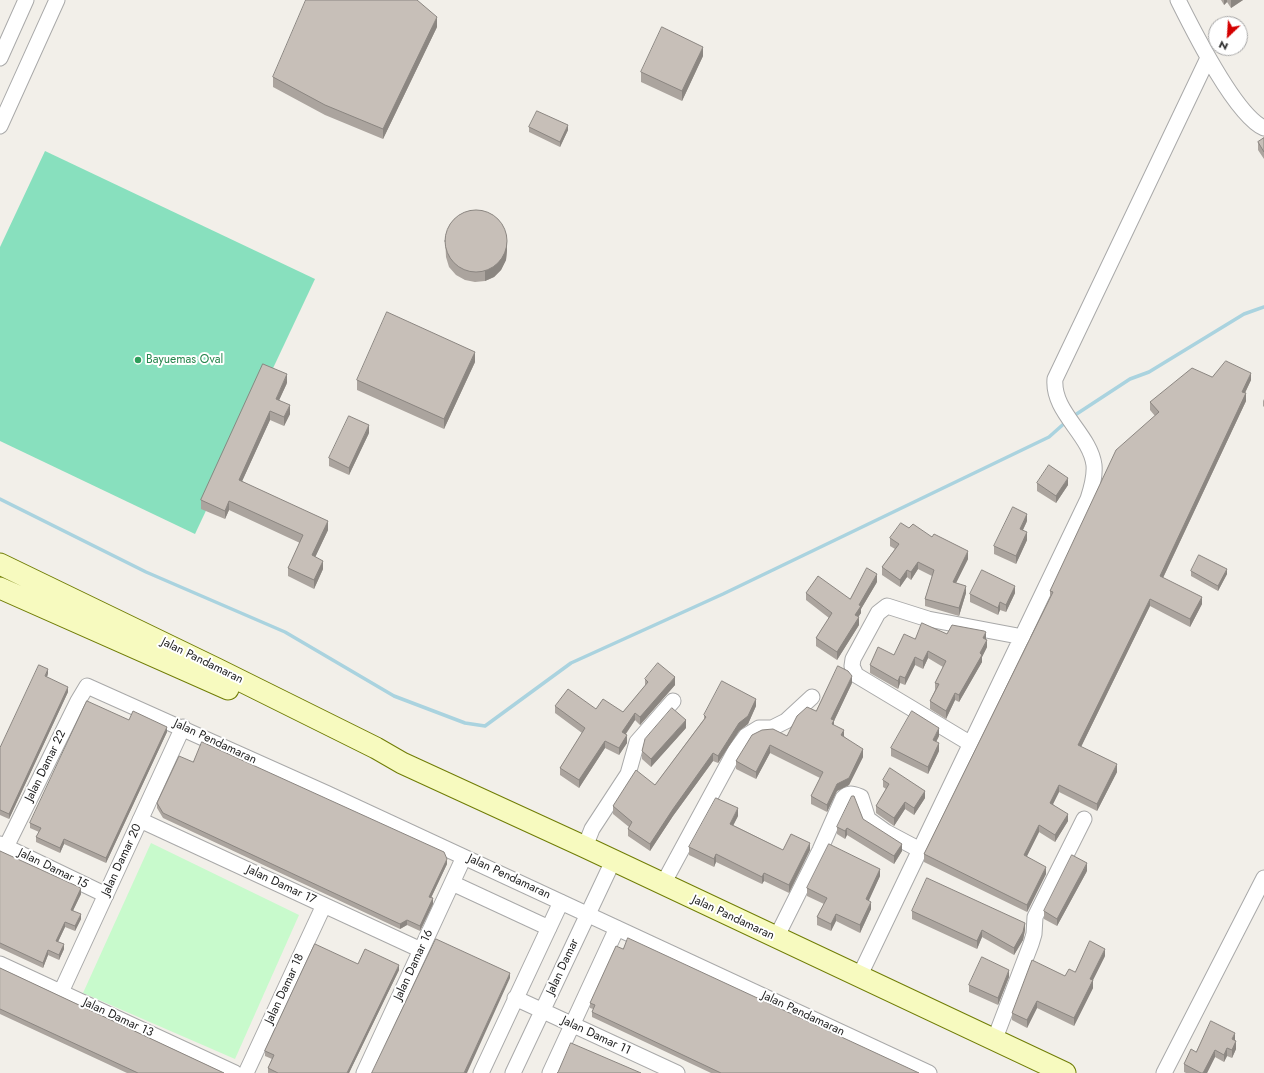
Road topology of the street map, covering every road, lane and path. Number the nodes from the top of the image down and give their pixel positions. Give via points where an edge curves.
1 (26, 0) edge
2 (57, 0) edge
3 (1178, 0) edge
4 (0, 58) edge
5 (1208, 58) junction
6 (0, 126) edge
7 (1264, 128) edge
8 (0, 564) edge
9 (0, 588) edge
10 (1023, 637) junction
11 (87, 686) joint
12 (812, 697) dead end
13 (673, 701) dead end
14 (183, 727) junction
15 (971, 744) junction
16 (402, 763) junction
17 (1084, 819) dead end
18 (140, 820) junction
19 (3, 845) edge
20 (585, 847) junction
21 (920, 850) junction
22 (464, 857) junction
23 (614, 861) junction
24 (1264, 878) edge
25 (452, 883) junction
26 (663, 884) junction
27 (106, 894) junction
28 (561, 902) junction
29 (324, 905) junction
30 (588, 914) junction
31 (549, 928) junction
32 (617, 928) junction
33 (776, 938) junction
34 (421, 950) junction
35 (0, 964) edge
36 (859, 977) junction
37 (61, 992) junction
38 (516, 998) junction
39 (543, 1011) junction
40 (572, 1025) junction
41 (994, 1040) junction
42 (669, 1071) edge
43 (235, 1073) edge
44 (246, 1073) edge
45 (364, 1073) edge
46 (481, 1073) edge
47 (513, 1073) edge
48 (550, 1073) edge
49 (929, 1073) edge
50 (1065, 1073) edge
51 (1164, 1073) edge

1 - 4 street
2 - 6 street
3 - 5 street
5 - 7 street via 1239,104 1258,126
5 - 10 street via 1055,379 1054,389 1094,464 1094,480 1088,499
8 - 16 main road, Jalan Pandamaran via 224,672
9 - 16 main road, Jalan Pandamaran via 373,755
10 - 15 street
10 - 15 street via 928,619 887,606 878,613 853,659 852,666 856,674
11 - 14 street, Jalan Pendamaran
11 - 19 street, Jalan Damar 22
12 - 26 street via 786,721 772,728 759,728 746,736 735,751
13 - 20 street via 637,742 628,774 592,829
14 - 18 street, Jalan Damar 20
14 - 22 street, Jalan Pendamaran
15 - 21 street
16 - 20 main road, Jalan Pandamaran
17 - 41 street via 1035,917 1031,944
18 - 27 street, Jalan Damar 20
18 - 29 street, Jalan Damar 17
19 - 27 street, Jalan Damar 15
20 - 23 main road, Jalan Pandamaran
21 - 33 street via 868,819 861,797 847,794
21 - 36 street
22 - 25 street, Jalan Damar 16
22 - 28 street, Jalan Pendamaran
23 - 26 main road, Jalan Pandamaran
23 - 30 street, Jalan Damar
24 - 51 street
25 - 31 street
25 - 34 street, Jalan Damar 16
26 - 33 main road, Jalan Pandamaran
27 - 37 street, Jalan Damar 20
28 - 30 street, Jalan Pendamaran
28 - 31 street
29 - 34 street, Jalan Damar 17
29 - 44 street, Jalan Damar 18
30 - 32 street, Jalan Pendamaran
30 - 39 street, Jalan Damar
31 - 38 street
32 - 40 street
32 - 49 street, Jalan Pendamaran
33 - 36 main road, Jalan Pandamaran
34 - 45 street, Jalan Damar 16
35 - 37 street, Jalan Damar 13
36 - 41 main road, Jalan Pandamaran
37 - 43 street, Jalan Damar 13
38 - 39 street, Jalan Damar 11
38 - 46 street
39 - 40 street, Jalan Damar 11
39 - 47 street, Jalan Damar
40 - 42 street, Jalan Damar 11
40 - 48 street
41 - 50 main road, Jalan Pandamaran

